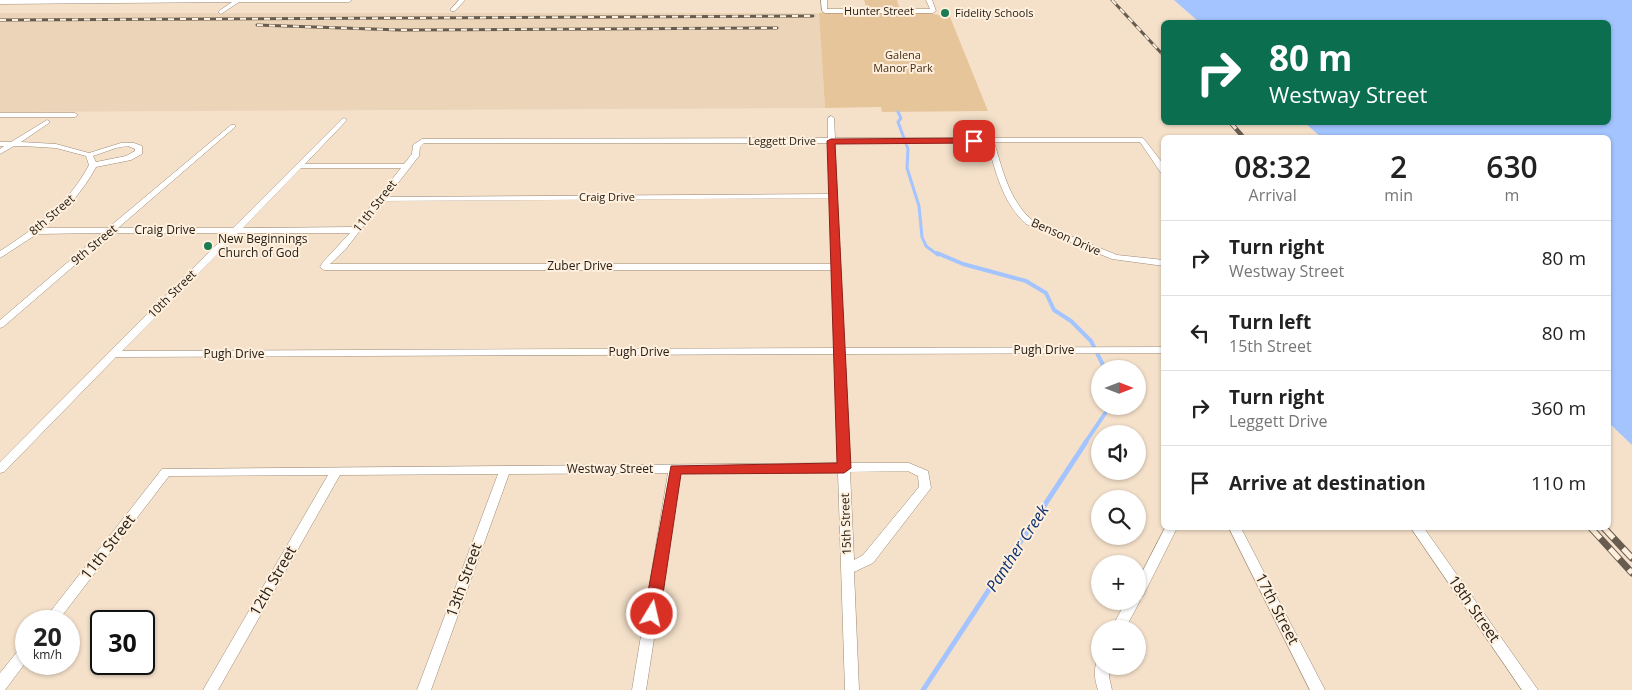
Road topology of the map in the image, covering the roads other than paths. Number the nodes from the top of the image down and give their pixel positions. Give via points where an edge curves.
1 (166, 0) edge
2 (239, 0) edge
3 (313, 0) edge
4 (349, 0) edge
5 (462, 0) edge
6 (824, 0) edge
7 (930, 0) edge
8 (20, 1) edge
9 (93, 1) edge
10 (0, 2) edge
11 (453, 10) dead end
12 (221, 12) dead end
13 (0, 115) edge
14 (75, 115) dead end
15 (830, 118) dead end
16 (344, 120) dead end
17 (47, 122) dead end
18 (233, 126) dead end
19 (422, 141) joint
20 (831, 141) junction
21 (990, 141) junction
22 (0, 144) edge
23 (10, 144) junction
24 (0, 152) edge
25 (89, 155) junction
26 (93, 165) junction
27 (299, 166) junction
28 (406, 166) junction
29 (1161, 167) edge
30 (833, 196) junction
31 (380, 199) junction
32 (235, 230) junction
33 (356, 230) junction
34 (34, 231) junction
35 (111, 231) junction
36 (0, 255) edge
37 (1161, 263) edge
38 (324, 267) joint
39 (836, 267) junction
40 (0, 325) edge
41 (1161, 350) edge
42 (839, 351) junction
43 (113, 354) junction
44 (844, 468) junction
45 (0, 469) edge
46 (675, 469) junction
47 (505, 470) junction
48 (336, 471) junction
49 (166, 472) joint
50 (1170, 530) edge
51 (1236, 530) edge
52 (1417, 530) edge
53 (848, 568) junction
54 (1146, 576) edge
55 (59, 610) edge
56 (15, 665) edge
57 (1102, 675) edge
58 (0, 685) edge
59 (210, 690) edge
60 (424, 690) edge
61 (640, 690) edge
62 (852, 690) edge
63 (1105, 690) edge
64 (1318, 690) edge
65 (1532, 690) edge

1 - 2 street
1 - 9 street
2 - 3 street
2 - 12 street
3 - 4 street
5 - 11 street
6 - 7 street, Hunter Street via 825,11 933,11
8 - 9 street
8 - 10 street
13 - 14 street
15 - 20 street, 15th Street
16 - 27 street, 10th Street
17 - 23 street
18 - 35 street, 9th Street
19 - 20 street, Leggett Drive
19 - 28 street, 11th Street
20 - 21 street, Leggett Drive
20 - 30 street, 15th Street
21 - 29 street, Leggett Drive via 1142,140
21 - 37 street, Benson Drive via 1011,201 1021,216 1115,257
22 - 23 street
23 - 24 street
23 - 25 street via 51,144
25 - 26 street
25 - 26 street via 124,145 139,148 128,158
26 - 34 street, 8th Street via 76,194
27 - 28 street
27 - 32 street, 10th Street
28 - 31 street, 11th Street
30 - 31 street, Craig Drive
30 - 39 street, 15th Street
31 - 33 street, 11th Street
32 - 33 street, Craig Drive
32 - 35 street, Craig Drive
32 - 43 street, 10th Street
33 - 38 street, 11th Street via 340,250 326,260
34 - 35 street, Craig Drive
34 - 36 street, 8th Street
35 - 40 street, 9th Street
38 - 39 street, Zuber Drive
39 - 42 street, 15th Street
41 - 42 street, Pugh Drive
42 - 43 street, Pugh Drive
42 - 44 street, 15th Street
43 - 45 street, 10th Street
44 - 46 street, Westway Street
44 - 53 street, 15th Street
44 - 53 street, Westway Street via 909,467 924,474 925,488 868,559
46 - 47 street, Westway Street
46 - 61 street
47 - 48 street, Westway Street
47 - 60 street, 13th Street
48 - 49 street, Westway Street
48 - 59 street, 12th Street
49 - 55 street, 11th Street
50 - 54 street
51 - 64 street, 17th Street
52 - 65 street, 18th Street
53 - 62 street, 15th Street
56 - 58 street
57 - 63 street

